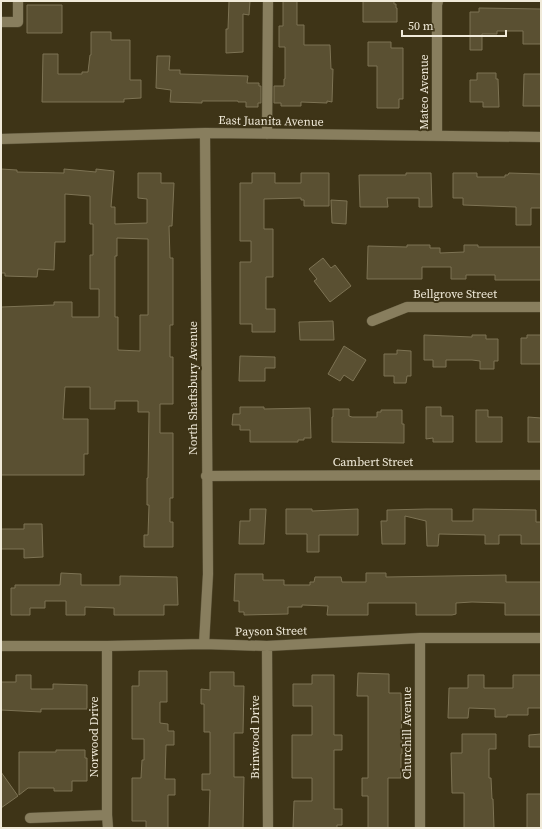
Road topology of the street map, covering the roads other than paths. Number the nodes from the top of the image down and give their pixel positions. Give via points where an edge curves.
1 (18, 1) edge
2 (268, 1) edge
3 (438, 1) edge
4 (1, 22) edge
5 (204, 133) junction
6 (267, 134) junction
7 (437, 136) junction
8 (541, 137) edge
9 (1, 139) edge
10 (541, 307) edge
11 (372, 321) dead end
12 (541, 475) edge
13 (206, 476) junction
14 (420, 638) junction
15 (541, 638) edge
16 (204, 644) junction
17 (1, 646) edge
18 (107, 646) junction
19 (267, 646) junction
20 (107, 815) junction
21 (30, 818) dead end
22 (108, 828) edge
23 (268, 828) edge
24 (420, 828) edge

1 - 4 street via 18,22
2 - 6 street
3 - 7 street, Mateo Avenue
5 - 6 street, East Juanita Avenue
5 - 9 street, East Juanita Avenue
5 - 13 street, North Shaftsbury Avenue
6 - 7 street, East Juanita Avenue
7 - 8 street, East Juanita Avenue
10 - 11 street, Bellgrove Street via 407,306
12 - 13 street, Cambert Street
13 - 16 street, North Shaftsbury Avenue via 208,574
14 - 15 street, Payson Street
14 - 19 street, Payson Street
14 - 24 street, Churchill Avenue
16 - 18 street, Payson Street
16 - 19 street, Payson Street
17 - 18 street, Payson Street
18 - 20 street, Norwood Drive
19 - 23 street, Brinwood Drive
20 - 21 street
20 - 22 street, Norwood Drive

